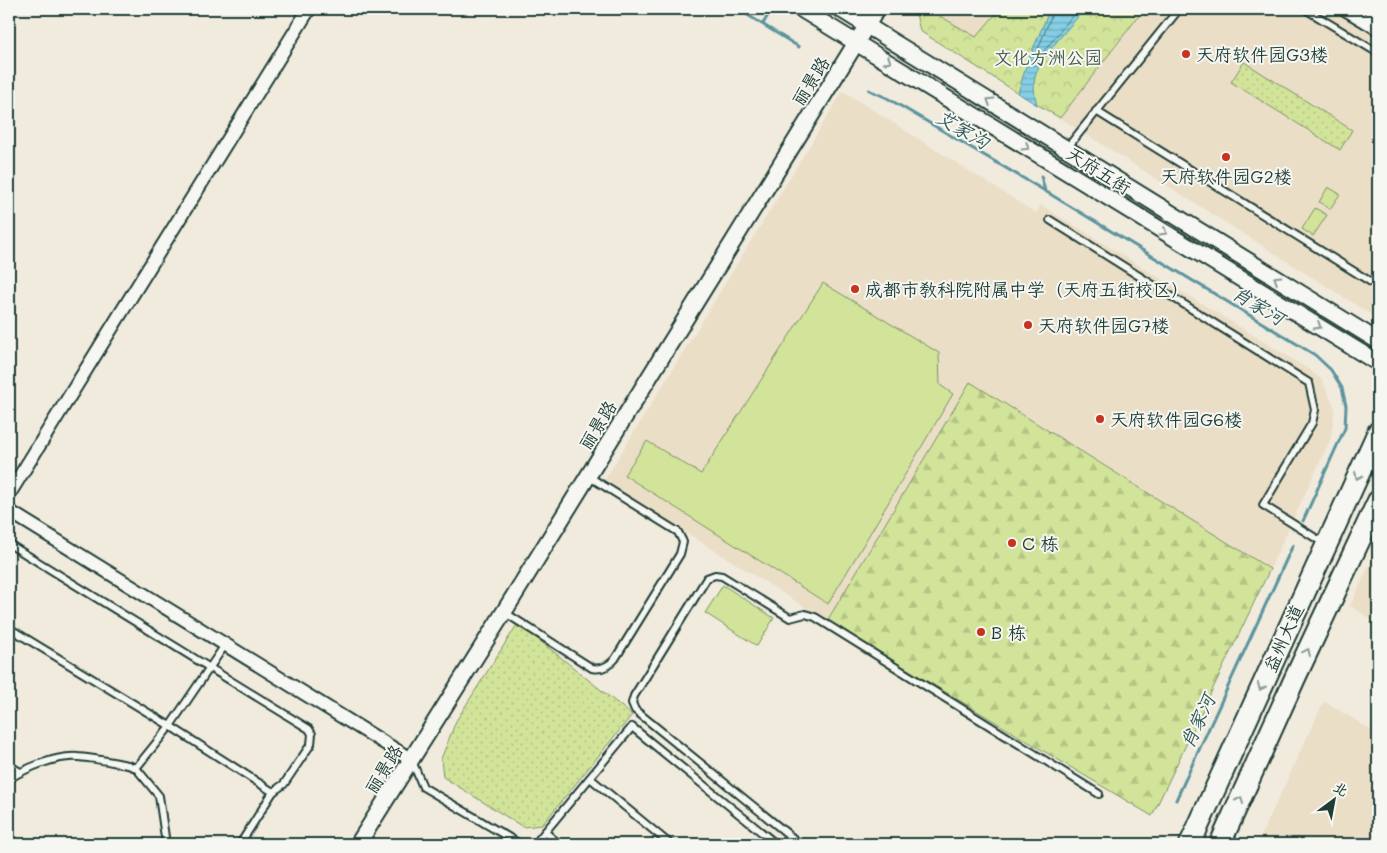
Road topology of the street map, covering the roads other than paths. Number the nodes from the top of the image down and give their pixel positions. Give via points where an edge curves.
1 (309, 9) edge
2 (801, 9) edge
3 (840, 9) edge
4 (877, 9) edge
5 (1179, 9) edge
6 (1305, 9) edge
7 (1346, 9) edge
8 (1375, 9) edge
9 (1367, 22) junction
10 (866, 25) junction
11 (1378, 29) edge
12 (856, 42) junction
13 (1378, 53) edge
14 (1096, 111) junction
15 (1072, 143) dead end
16 (1050, 220) dead end
17 (1378, 283) edge
18 (1378, 341) edge
19 (1378, 363) edge
20 (1378, 432) edge
21 (588, 476) junction
22 (9, 494) edge
23 (1378, 501) edge
24 (9, 511) edge
25 (9, 544) edge
26 (1326, 545) junction
27 (504, 612) junction
28 (9, 628) edge
29 (225, 645) junction
30 (210, 667) junction
31 (170, 726) junction
32 (412, 760) junction
33 (9, 765) edge
34 (136, 768) junction
35 (20, 772) junction
36 (590, 778) junction
37 (9, 779) edge
38 (273, 792) junction
39 (1099, 794) dead end
40 (545, 832) junction
41 (166, 844) edge
42 (240, 844) edge
43 (358, 844) edge
44 (520, 844) edge
45 (535, 844) edge
46 (559, 844) edge
47 (670, 844) edge
48 (776, 844) edge
49 (800, 844) edge
50 (1190, 844) edge
51 (1220, 844) edge

1 - 22 street
2 - 12 street, 天府五街
3 - 10 street, 天府五街
4 - 10 street, 丽景路
5 - 14 lane
6 - 13 lane
7 - 9 street
8 - 9 street
9 - 11 street
10 - 12 street, 丽景路
18 -> 10 street, 天府五街
12 -> 19 street, 天府五街
12 - 21 street, 丽景路
14 - 15 lane
14 - 17 lane via 1371,282
16 - 26 lane via 1309,383 1315,410 1312,423 1263,505
20 -> 26 main road, 益州大道
21 - 27 street, 丽景路
21 - 27 lane via 678,532 683,542 680,554 615,659 601,669 592,668
51 -> 23 main road, 益州大道
24 - 29 street
25 - 30 lane
26 -> 50 main road, 益州大道
27 - 32 street, 丽景路
28 - 31 lane
29 - 30 lane
29 - 32 street
30 - 31 lane
30 - 38 lane via 309,729 312,734 312,744 284,784
31 - 34 lane
31 - 38 lane
32 - 43 street, 丽景路
32 - 44 lane via 423,787
33 - 35 lane
34 - 35 lane via 76,756 51,760
34 - 41 lane via 159,796
35 - 37 lane
36 - 40 lane
36 - 47 lane
36 - 48 lane via 632,727
38 - 42 lane
39 - 49 lane via 815,617 805,614 790,618 722,576 715,575 707,578 632,703 635,710
40 - 45 lane
40 - 46 lane

